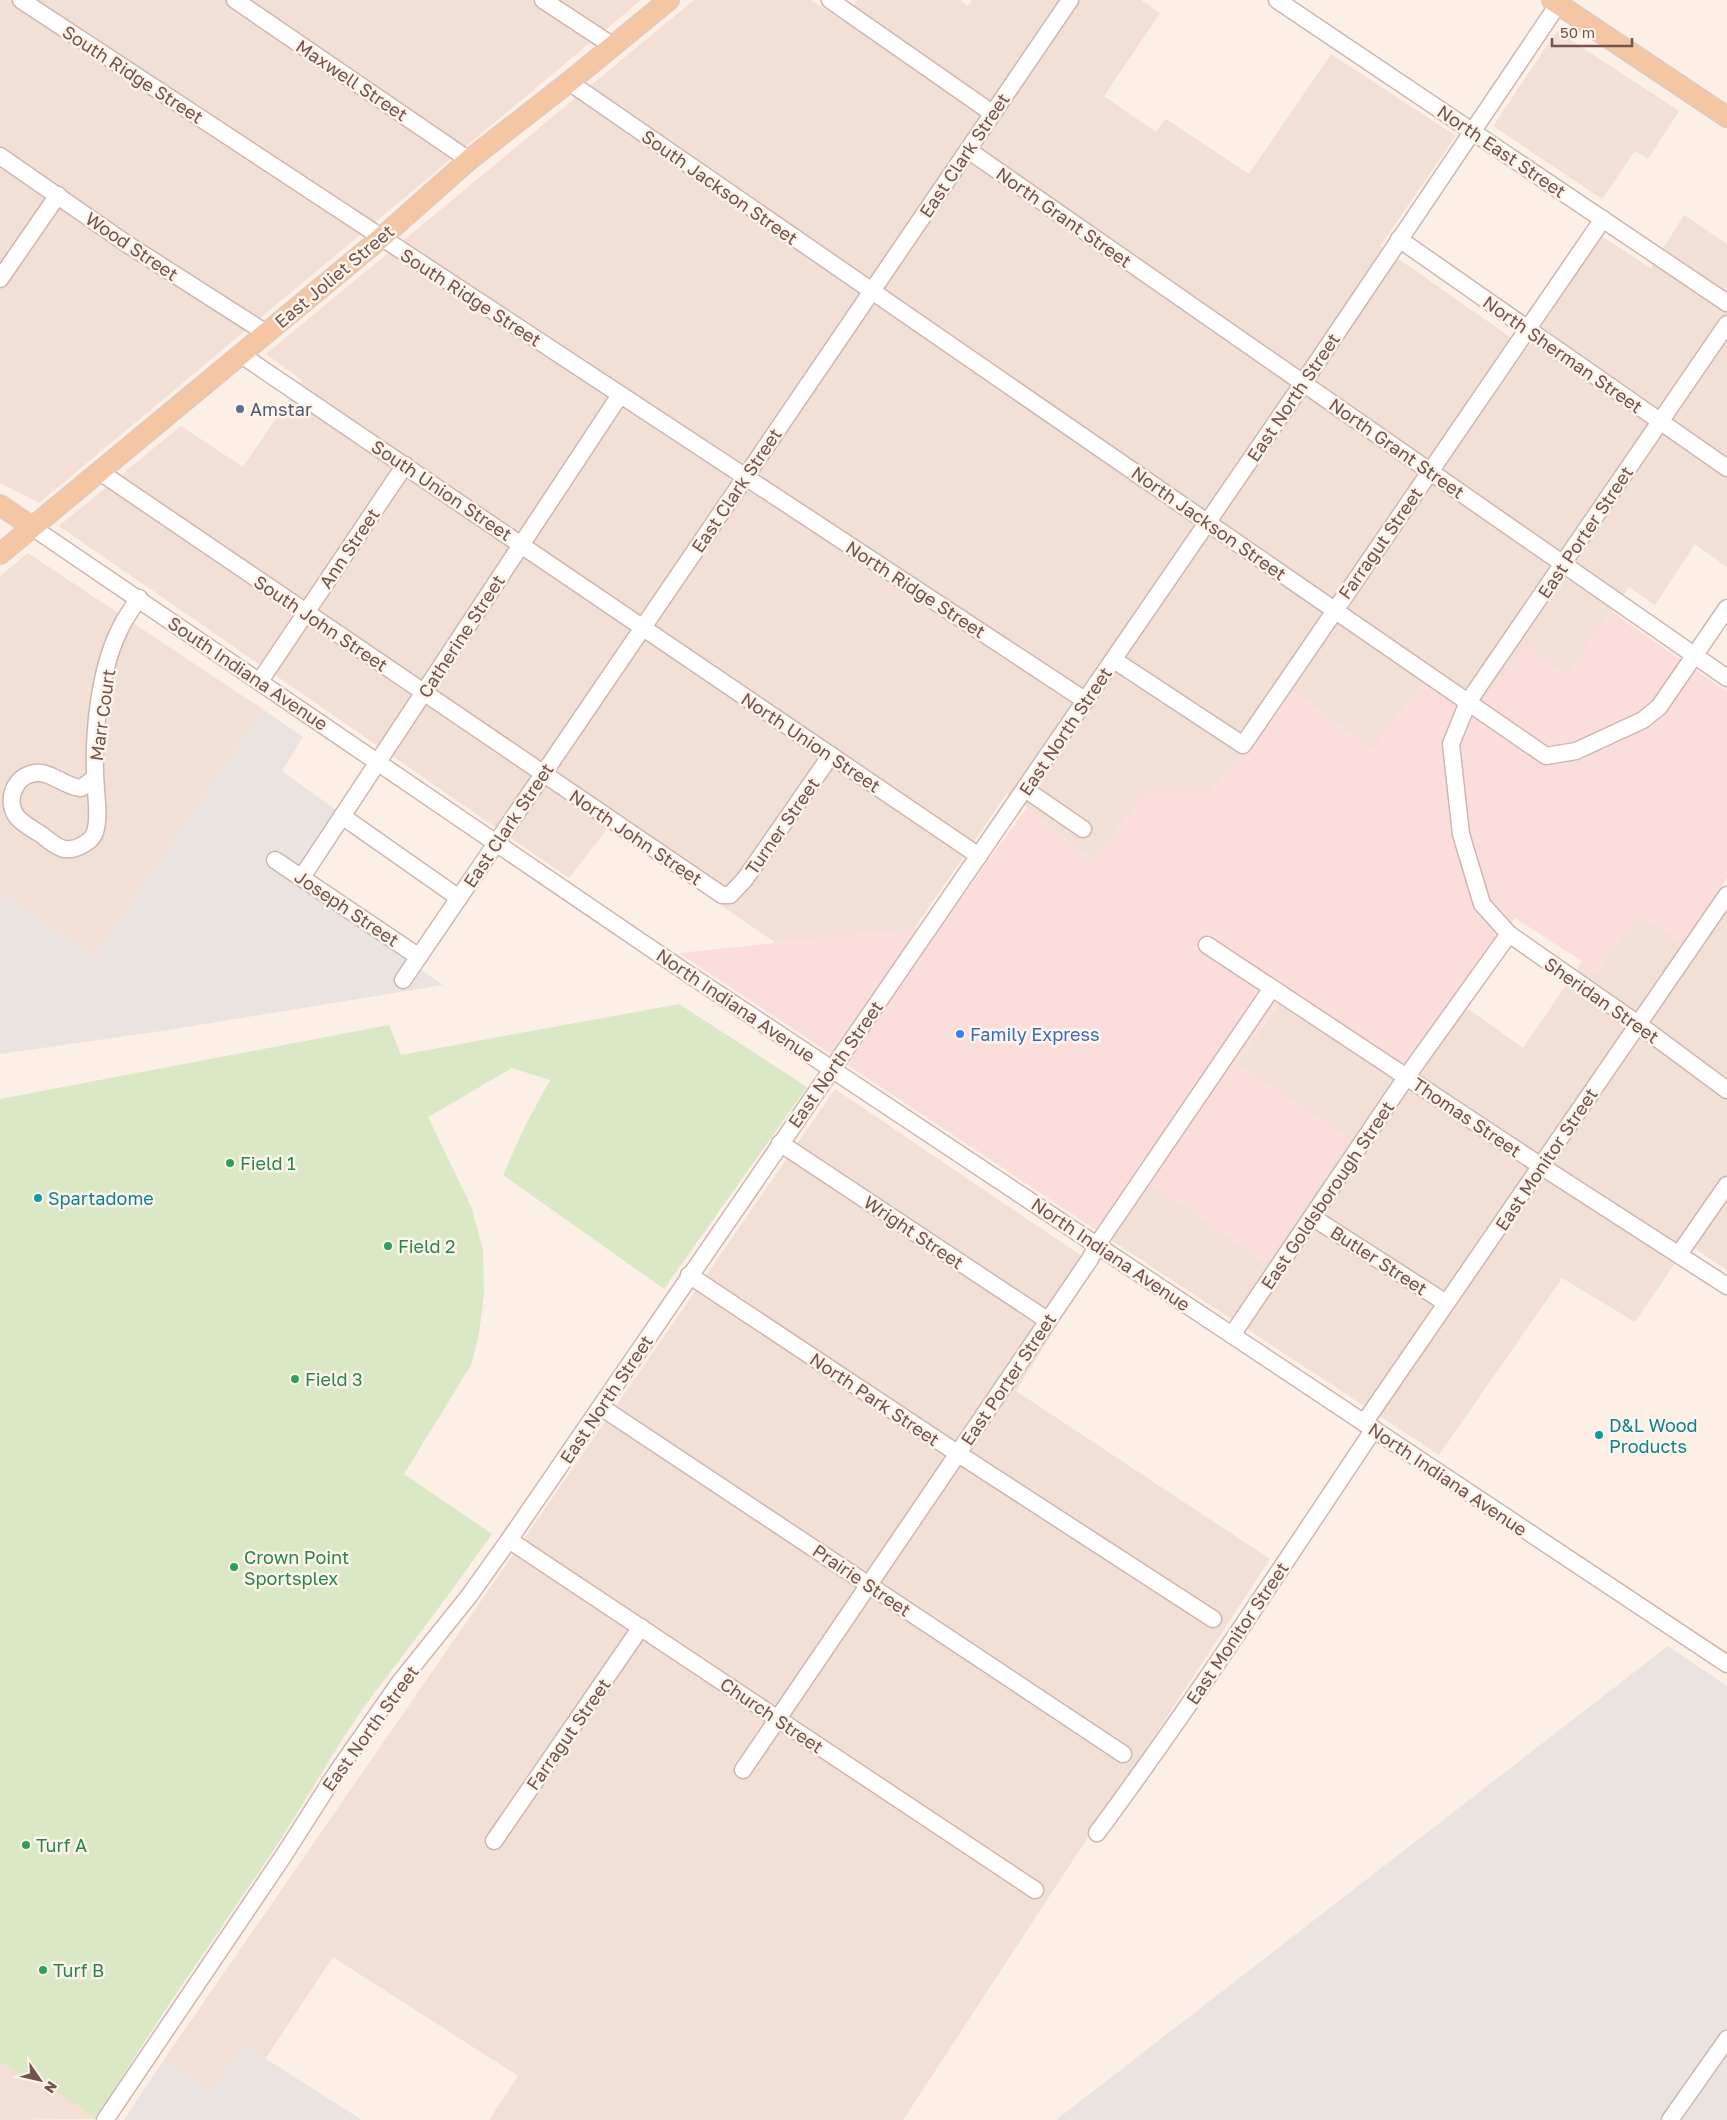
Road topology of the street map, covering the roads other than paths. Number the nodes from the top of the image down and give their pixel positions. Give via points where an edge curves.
1 (21, 0) edge
2 (235, 0) edge
3 (544, 0) edge
4 (668, 0) edge
5 (830, 0) edge
6 (1070, 0) edge
7 (1277, 0) edge
8 (1557, 1) edge
9 (1295, 5) edge
10 (613, 46) junction
11 (569, 82) junction
12 (992, 113) junction
13 (1727, 116) edge
14 (1472, 131) junction
15 (968, 150) junction
16 (0, 156) edge
17 (469, 160) junction
18 (58, 195) junction
19 (1603, 219) junction
20 (381, 238) junction
21 (1399, 239) junction
22 (0, 279) edge
23 (872, 291) junction
24 (1727, 303) edge
25 (1727, 324) edge
26 (1529, 330) junction
27 (266, 333) junction
28 (240, 354) junction
29 (1303, 383) junction
30 (620, 395) junction
31 (1660, 422) junction
32 (405, 465) junction
33 (1727, 468) edge
34 (100, 472) junction
35 (1430, 472) junction
36 (745, 476) junction
37 (0, 505) edge
38 (1207, 521) junction
39 (32, 527) junction
40 (522, 544) junction
41 (0, 554) edge
42 (1563, 564) junction
43 (139, 598) junction
44 (1727, 608) edge
45 (1334, 610) junction
46 (305, 612) junction
47 (643, 627) junction
48 (1694, 656) junction
49 (1114, 660) junction
50 (1727, 678) edge
51 (260, 681) junction
52 (424, 693) junction
53 (1086, 701) junction
54 (1468, 702) junction
55 (831, 755) junction
56 (378, 762) junction
57 (543, 774) junction
58 (95, 778) junction
59 (1025, 789) junction
60 (342, 816) junction
61 (1083, 829) dead end
62 (496, 843) junction
63 (979, 856) junction
64 (274, 860) dead end
65 (302, 878) junction
66 (730, 895) joint
67 (1727, 895) edge
68 (459, 898) junction
69 (1482, 904) joint
70 (1509, 934) junction
71 (1207, 946) dead end
72 (419, 957) junction
73 (403, 980) dead end
74 (1272, 988) junction
75 (1638, 1024) junction
76 (832, 1069) junction
77 (1407, 1076) junction
78 (1727, 1090) edge
79 (780, 1143) junction
80 (1540, 1166) junction
81 (1727, 1184) edge
82 (1312, 1217) junction
83 (1097, 1245) junction
84 (1679, 1254) junction
85 (689, 1275) junction
86 (1727, 1286) edge
87 (1446, 1303) junction
88 (1047, 1320) junction
89 (1232, 1335) junction
90 (601, 1407) junction
91 (1369, 1426) junction
92 (957, 1454) junction
93 (509, 1540) junction
94 (869, 1585) junction
95 (1213, 1619) dead end
96 (641, 1627) junction
97 (1727, 1664) edge
98 (777, 1718) junction
99 (1123, 1754) dead end
100 (743, 1770) dead end
101 (1097, 1833) dead end
102 (494, 1841) dead end
103 (1035, 1890) dead end
104 (1727, 2039) edge
105 (105, 2120) edge
106 (1670, 2120) edge

1 - 20 street, South Ridge Street
2 - 17 street, Maxwell Street
3 - 10 street
4 - 10 main road, East Joliet Street
5 - 12 street
6 - 12 street, East Clark Street
7 - 9 street, North East Street
8 - 13 main road
8 - 14 street, East North Street
9 - 14 street, North East Street
10 - 11 main road, East Joliet Street
11 - 17 main road, East Joliet Street
11 - 23 street, South Jackson Street
12 - 15 street, East Clark Street
14 - 19 street, North East Street
14 - 21 street, East North Street
15 - 23 street, East Clark Street
15 - 29 street, North Grant Street
16 - 18 street, Wood Street
17 - 20 main road, East Joliet Street
18 - 22 street
18 - 27 street, Wood Street via 127,244
19 - 24 street, North East Street
19 - 26 street, Farragut Street
20 - 27 main road, East Joliet Street
20 - 30 street, South Ridge Street
21 - 26 street, North Sherman Street
21 - 29 street, East North Street
23 - 36 street, East Clark Street
23 - 38 street, North Jackson Street
25 - 31 street, East Porter Street
26 - 31 street, North Sherman Street
26 - 35 street, Farragut Street
27 - 28 main road, East Joliet Street
28 - 32 street, South Union Street
28 - 34 main road, East Joliet Street
29 - 35 street, North Grant Street
29 - 38 street, East North Street
30 - 36 street, South Ridge Street
30 - 40 street, Catherine Street
31 - 33 street, North Sherman Street
31 - 42 street, East Porter Street
32 - 40 street, South Union Street
32 - 46 street, Ann Street
34 - 39 main road, East Joliet Street
34 - 46 street, South John Street
35 - 42 street, North Grant Street
35 - 45 street, Farragut Street
36 - 47 street, East Clark Street
36 - 53 street, North Ridge Street
37 - 39 main road, South Indiana Avenue
38 - 45 street, North Jackson Street
38 - 49 street, East North Street
39 - 41 main road, East Joliet Street
39 - 43 street, South Indiana Avenue
40 - 47 street, South Union Street
40 - 52 street, Catherine Street
42 - 48 street, North Grant Street
42 - 54 street, East Porter Street
43 - 51 street, South Indiana Avenue
43 - 58 street, Marr Court via 118,631 102,680 96,728
44 - 48 street
45 - 49 street, Farragut Street via 1243,745
45 - 54 street, North Jackson Street
46 - 51 street, Ann Street
46 - 52 street, South John Street
47 - 55 street, North Union Street
47 - 57 street, East Clark Street
48 - 50 street, North Grant Street
48 - 54 street, North Jackson Street via 1658,707 1644,720 1576,751 1546,756
49 - 53 street, East North Street
51 - 56 street, South Indiana Avenue
52 - 56 street, Catherine Street
52 - 57 street, South John Street
53 - 59 street, East North Street
54 - 69 street, East Porter Street via 1451,744 1461,834
55 - 63 street, North Union Street
55 - 66 street, Turner Street via 746,879
56 - 60 street, Catherine Street
56 - 62 street, South Indiana Avenue
57 - 62 street, East Clark Street
57 - 66 street, North John Street via 712,889 722,895
58 - 58 street, Marr Court via 95,834 81,846 64,849 55,845 18,818 14,810 14,787 28,775 45,774 73,788 81,788
59 - 61 street
59 - 63 street, East North Street
60 - 65 street, Catherine Street
60 - 68 street
62 - 68 street, East Clark Street
62 - 76 street, North Indiana Avenue
63 - 76 street, East North Street
64 - 65 street, Joseph Street
65 - 72 street, Joseph Street
67 - 75 street, East Monitor Street
68 - 72 street, East Clark Street
69 - 70 street, Sheridan Street
70 - 75 street, Sheridan Street
70 - 77 street, East Goldsborough Street
71 - 74 street, Thomas Street
72 - 73 street, East Clark Street
74 - 77 street, Thomas Street
74 - 83 street, East Porter Street
75 - 78 street, Sheridan Street
75 - 80 street, East Monitor Street
76 - 79 street, East North Street
76 - 83 street, North Indiana Avenue
77 - 80 street, Thomas Street
77 - 82 street, East Goldsborough Street
79 - 85 street, East North Street
79 - 88 street, Wright Street
80 - 84 street, Thomas Street
80 - 87 street, East Monitor Street
81 - 84 street
82 - 87 street, Butler Street
82 - 89 street, East Goldsborough Street
83 - 88 street, East Porter Street
83 - 89 street, North Indiana Avenue
84 - 86 street, Thomas Street
85 - 90 street, East North Street
85 - 92 street, North Park Street
87 - 91 street, East Monitor Street
88 - 92 street, East Porter Street
89 - 91 street, North Indiana Avenue
90 - 93 street, East North Street
90 - 94 street, Prairie Street
91 - 97 street, North Indiana Avenue
91 - 101 street, East Monitor Street via 1236,1636
92 - 94 street, East Porter Street
92 - 95 street, North Park Street
93 - 96 street, Church Street
93 - 105 street, East North Street via 336,1772 284,1856
94 - 98 street, East Porter Street
94 - 99 street, Prairie Street
96 - 98 street, Church Street
96 - 102 street, Farragut Street
98 - 100 street, East Porter Street
98 - 103 street, Church Street
104 - 106 street

